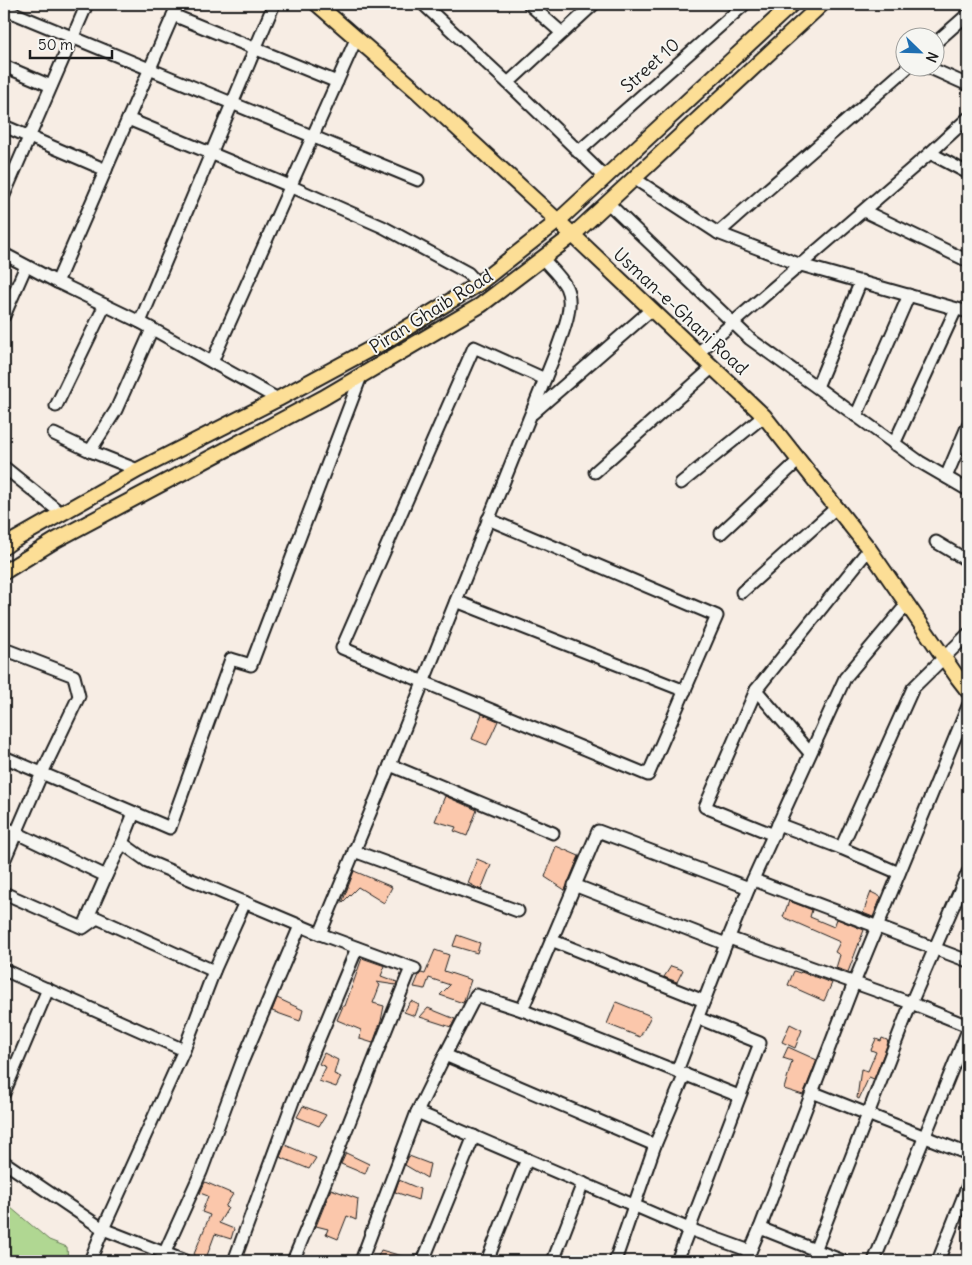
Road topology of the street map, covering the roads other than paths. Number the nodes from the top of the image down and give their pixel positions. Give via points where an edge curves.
1 (87, 4) edge
2 (274, 4) edge
3 (317, 4) edge
4 (423, 4) edge
5 (529, 4) edge
6 (594, 4) edge
7 (745, 4) edge
8 (792, 4) edge
9 (822, 4) edge
10 (4, 9) edge
11 (175, 9) edge
12 (968, 14) edge
13 (562, 33) junction
14 (944, 35) edge
15 (73, 37) junction
16 (357, 37) junction
17 (255, 48) junction
18 (4, 66) edge
19 (149, 69) junction
20 (944, 74) edge
21 (896, 78) edge
22 (336, 82) junction
23 (508, 83) junction
24 (968, 85) edge
25 (51, 86) junction
26 (232, 103) junction
27 (968, 118) edge
28 (128, 119) junction
29 (4, 126) edge
30 (29, 136) junction
31 (313, 136) junction
32 (578, 152) junction
33 (930, 153) junction
34 (211, 154) junction
35 (106, 170) junction
36 (968, 173) edge
37 (605, 177) junction
38 (635, 179) junction
39 (418, 180) dead end
40 (290, 186) junction
41 (4, 195) edge
42 (608, 203) junction
43 (864, 211) junction
44 (558, 221) junction
45 (718, 233) junction
46 (573, 235) junction
47 (4, 254) edge
48 (543, 259) junction
49 (968, 261) edge
50 (801, 265) junction
51 (26, 266) junction
52 (56, 282) junction
53 (861, 282) junction
54 (478, 284) junction
55 (909, 295) junction
56 (105, 306) junction
57 (652, 309) junction
58 (956, 309) junction
59 (968, 312) edge
60 (4, 316) edge
61 (140, 322) junction
62 (734, 322) junction
63 (152, 329) junction
64 (698, 353) junction
65 (212, 362) junction
66 (713, 367) junction
67 (361, 376) junction
68 (545, 379) junction
69 (817, 387) junction
70 (278, 399) junction
71 (56, 406) dead end
72 (530, 415) junction
73 (764, 416) junction
74 (856, 416) junction
75 (968, 425) edge
76 (54, 434) dead end
77 (894, 444) junction
78 (90, 452) junction
79 (799, 460) junction
80 (4, 468) edge
81 (138, 470) junction
82 (595, 472) dead end
83 (946, 477) junction
84 (681, 483) dead end
85 (968, 490) edge
86 (837, 507) junction
87 (60, 514) junction
88 (488, 519) junction
89 (721, 533) dead end
90 (936, 542) dead end
91 (4, 547) edge
92 (869, 549) junction
93 (968, 561) edge
94 (4, 572) edge
95 (742, 592) dead end
96 (456, 601) junction
97 (907, 604) junction
98 (968, 634) edge
99 (4, 648) edge
100 (943, 657) junction
101 (423, 681) junction
102 (756, 690) junction
103 (685, 691) junction
104 (968, 691) edge
105 (968, 706) edge
106 (810, 753) junction
107 (4, 757) edge
108 (390, 765) junction
109 (42, 773) junction
110 (134, 812) junction
111 (4, 827) edge
112 (776, 829) junction
113 (16, 832) junction
114 (554, 833) dead end
115 (122, 844) junction
116 (841, 848) junction
117 (354, 851) junction
118 (4, 861) edge
119 (968, 872) edge
120 (899, 873) junction
121 (106, 876) junction
122 (752, 884) junction
123 (574, 885) junction
124 (4, 893) edge
125 (245, 902) junction
126 (518, 911) dead end
127 (300, 926) junction
128 (877, 926) junction
129 (83, 928) junction
130 (320, 934) junction
131 (551, 940) junction
132 (727, 941) junction
133 (357, 948) junction
134 (935, 948) junction
135 (968, 962) edge
136 (4, 970) edge
137 (214, 971) junction
138 (854, 982) junction
139 (48, 990) junction
140 (704, 1001) junction
141 (911, 1003) junction
142 (522, 1010) junction
143 (698, 1018) junction
144 (968, 1026) edge
145 (968, 1030) edge
146 (184, 1050) junction
147 (444, 1055) junction
148 (681, 1073) junction
149 (812, 1092) junction
150 (4, 1093) edge
151 (739, 1096) junction
152 (417, 1112) junction
153 (869, 1114) junction
154 (474, 1136) junction
155 (924, 1136) junction
156 (655, 1145) junction
157 (968, 1154) edge
158 (527, 1159) junction
159 (4, 1162) edge
160 (583, 1183) junction
161 (968, 1185) edge
162 (634, 1205) junction
163 (760, 1228) junction
164 (103, 1229) junction
165 (689, 1229) junction
166 (815, 1249) junction
167 (164, 1254) junction
168 (748, 1256) edge
169 (90, 1261) edge
170 (184, 1261) edge
171 (234, 1261) edge
172 (293, 1261) edge
173 (363, 1261) edge
174 (423, 1261) edge
175 (487, 1261) edge
176 (553, 1261) edge
177 (614, 1261) edge
178 (677, 1261) edge
179 (811, 1261) edge
180 (843, 1261) edge
181 (874, 1261) edge
182 (938, 1261) edge

1 - 15 street
2 - 17 street
3 - 16 main road, Usman-e-Ghani Road
4 - 23 street
5 - 13 street
6 - 13 street
7 - 32 street, Street 10
8 - 37 main road, Piran Ghaib Road
9 - 38 main road, Piran Ghaib Road
10 - 15 street
11 - 17 street
11 - 19 street
12 - 14 street
13 - 23 street
15 - 19 street
15 - 25 street
16 - 22 street
16 - 44 main road, Usman-e-Ghani Road
17 - 22 street
17 - 26 street
18 - 25 street
19 - 26 street
19 - 28 street
20 - 24 street
21 - 45 street
22 - 31 street
23 - 32 street
25 - 30 street
26 - 31 street
26 - 34 street
27 - 33 street
28 - 34 street
28 - 35 street
29 - 30 street
30 - 35 street
30 - 41 street
31 - 39 street
31 - 40 street
32 - 37 street
33 - 36 street
33 - 43 street
34 - 40 street
34 - 61 street
35 - 52 street
37 - 44 main road, Piran Ghaib Road
38 - 42 main road, Piran Ghaib Road
38 - 45 street
40 - 54 street via 383,228 468,273
40 - 65 street
42 - 46 main road, Piran Ghaib Road
42 - 62 street
43 - 49 street
43 - 50 street
44 - 46 main road, Usman-e-Ghani Road
44 - 54 main road, Piran Ghaib Road
45 - 50 street
46 - 48 main road, Piran Ghaib Road
46 - 57 main road, Usman-e-Ghani Road
47 - 51 street
48 - 67 main road, Piran Ghaib Road via 481,305
48 - 68 street via 566,287 569,297 567,316
50 - 53 street
50 - 62 street
51 - 52 street
51 - 60 street
52 - 56 street
53 - 55 street
53 - 69 street
54 - 70 main road, Piran Ghaib Road via 387,340
55 - 58 street
55 - 74 street
56 - 61 street
56 - 71 street
57 - 64 main road, Usman-e-Ghani Road
57 - 72 street
58 - 59 street
58 - 77 street
61 - 63 street
62 - 64 street
62 - 69 street via 750,339
63 - 65 street
63 - 78 street via 116,410
64 - 66 main road, Usman-e-Ghani Road
65 - 70 street
66 - 73 main road, Usman-e-Ghani Road
66 - 82 street
67 - 94 main road, Piran Ghaib Road via 56,540
67 - 110 street via 251,665 231,659 170,828
68 - 72 street
68 - 101 street via 474,347 342,648
69 - 74 street
70 - 81 main road, Piran Ghaib Road
72 - 88 street
73 - 79 main road, Usman-e-Ghani Road
73 - 84 street
74 - 77 street
75 - 83 street
76 - 78 street
77 - 83 street
78 - 81 street
79 - 86 main road, Usman-e-Ghani Road
79 - 89 street
80 - 87 street
81 - 87 main road, Piran Ghaib Road
83 - 85 street
86 - 92 main road, Usman-e-Ghani Road
86 - 95 street
87 - 91 main road, Piran Ghaib Road
88 - 96 street
88 - 103 street via 717,616
90 - 93 street
92 - 97 main road, Usman-e-Ghani Road
92 - 102 street
96 - 101 street
96 - 103 street
97 - 100 main road, Usman-e-Ghani Road
97 - 106 street via 845,678
98 - 100 street
99 - 109 street via 74,676 79,696
100 - 104 main road, Usman-e-Ghani Road
100 - 116 street via 913,688
101 - 103 street via 648,775
101 - 108 street
102 - 106 street
102 - 112 street via 705,807
105 - 120 street
106 - 112 street
107 - 109 street
108 - 114 street
108 - 117 street
109 - 110 street
109 - 113 street
110 - 115 street
111 - 113 street
112 - 116 street
112 - 122 street
113 - 118 street
113 - 121 street
115 - 121 street
115 - 125 street via 147,861
116 - 120 street
117 - 126 street
117 - 130 street
119 - 134 street
120 - 128 street
121 - 129 street
122 - 123 street via 598,831
122 - 128 street
122 - 132 street
123 - 131 street
123 - 132 street
124 - 129 street
125 - 127 street
125 - 137 street
127 - 130 street
127 - 167 street via 242,1062 201,1172
128 - 134 street
128 - 138 street
129 - 137 street via 96,918
130 - 133 street
131 - 140 street
131 - 142 street
132 - 138 street
132 - 140 street
133 - 171 street via 293,1101
133 - 172 street via 413,968
134 - 135 street
134 - 141 street
136 - 139 street
137 - 146 street
138 - 141 street
138 - 149 street
139 - 146 street
139 - 150 street
140 - 143 street
141 - 144 street
141 - 153 street
142 - 147 street via 476,995
142 - 148 street
143 - 148 street
143 - 151 street via 760,1043
145 - 155 street
146 - 164 street
147 - 152 street
147 - 156 street
148 - 151 street
148 - 156 street
149 - 153 street
149 - 163 street
151 - 165 street
152 - 154 street
152 - 173 street
153 - 155 street
153 - 166 street
154 - 158 street
154 - 174 street
155 - 157 street
155 - 181 street
156 - 162 street
158 - 160 street
158 - 175 street
159 - 164 street
160 - 162 street
160 - 176 street
161 - 182 street
162 - 165 street
162 - 177 street
163 - 166 street
163 - 168 street
164 - 167 street
164 - 169 street
165 - 168 street
165 - 178 street
166 - 179 street
166 - 180 street
167 - 170 street

